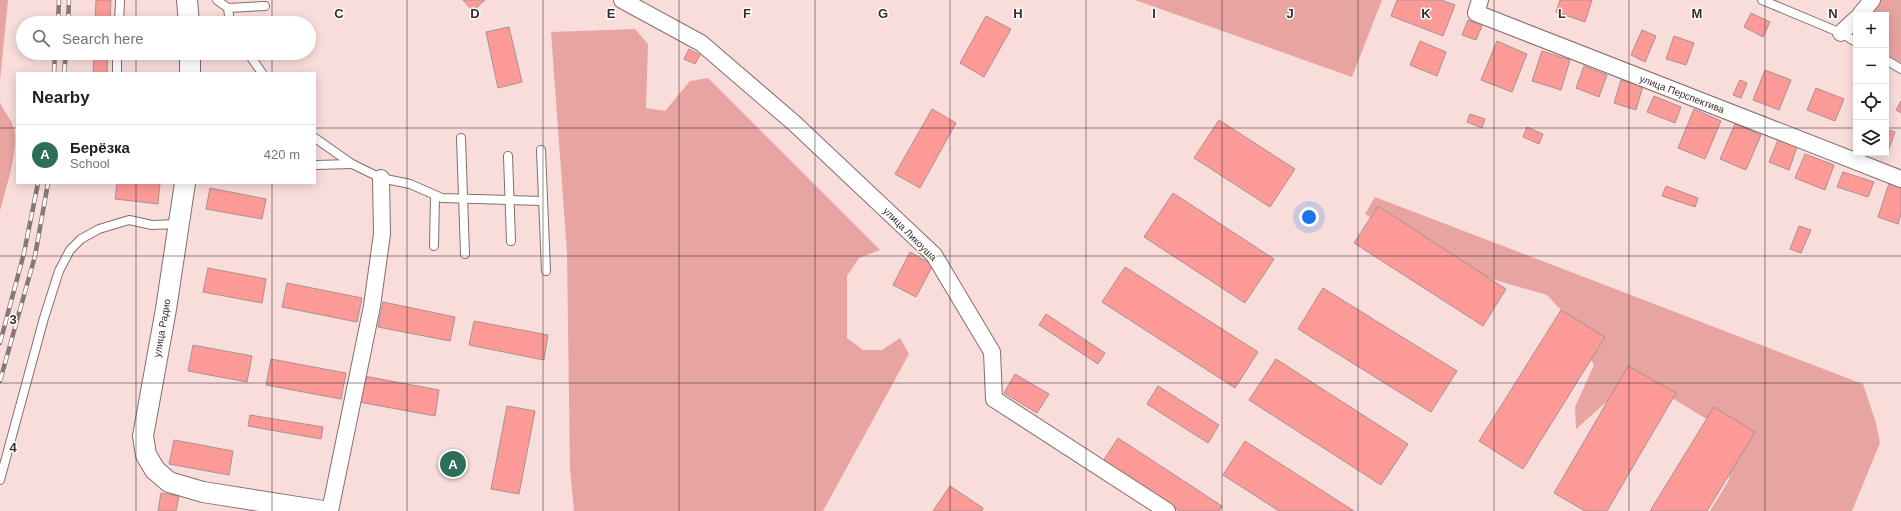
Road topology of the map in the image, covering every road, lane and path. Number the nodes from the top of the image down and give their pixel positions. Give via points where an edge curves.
1 (120, 0) edge
2 (187, 0) edge
3 (217, 0) edge
4 (622, 0) edge
5 (1480, 0) edge
6 (1762, 0) edge
7 (1872, 0) edge
8 (265, 6) dead end
9 (228, 8) junction
10 (1862, 12) edge
11 (119, 16) edge
12 (188, 16) edge
13 (229, 16) edge
14 (1853, 22) edge
15 (1841, 33) junction
16 (1853, 40) edge
17 (118, 60) edge
18 (190, 60) edge
19 (253, 60) edge
20 (1889, 62) edge
21 (1901, 69) edge
22 (117, 72) edge
23 (190, 72) edge
24 (261, 72) edge
25 (461, 138) dead end
26 (316, 139) edge
27 (541, 150) dead end
28 (508, 156) dead end
29 (352, 164) junction
30 (316, 165) edge
31 (381, 178) junction
32 (1901, 179) edge
33 (184, 184) edge
34 (435, 196) junction
35 (463, 200) junction
36 (510, 201) junction
37 (543, 201) junction
38 (179, 224) junction
39 (511, 242) dead end
40 (434, 246) dead end
41 (465, 254) dead end
42 (546, 271) dead end
43 (0, 480) edge
44 (323, 511) edge
45 (330, 511) edge
46 (1167, 511) edge

1 - 11 lane
2 - 12 street
3 - 9 lane
4 - 46 street, улица Ликоуша via 701,43 794,122 934,255 992,352 994,399
5 - 32 street, улица Перспектива via 1476,13
6 - 15 lane
7 - 10 street
8 - 9 lane
9 - 13 lane
14 - 15 street
15 - 16 lane
17 - 22 lane
18 - 23 street
19 - 24 lane
20 - 21 lane
25 - 35 lane
26 - 29 lane
27 - 37 lane
28 - 36 lane
29 - 30 lane
29 - 31 lane
31 - 34 lane via 410,184
31 - 45 street via 382,234 372,306
33 - 38 street, улица Радио
34 - 35 lane
34 - 40 lane
35 - 36 lane
35 - 41 lane
36 - 37 lane
36 - 39 lane
37 - 42 lane
38 - 43 lane via 152,225 129,220 99,229 81,239 70,250 59,271 44,318
38 - 44 street, улица Радио via 143,436 146,455 155,470 170,482 203,492

